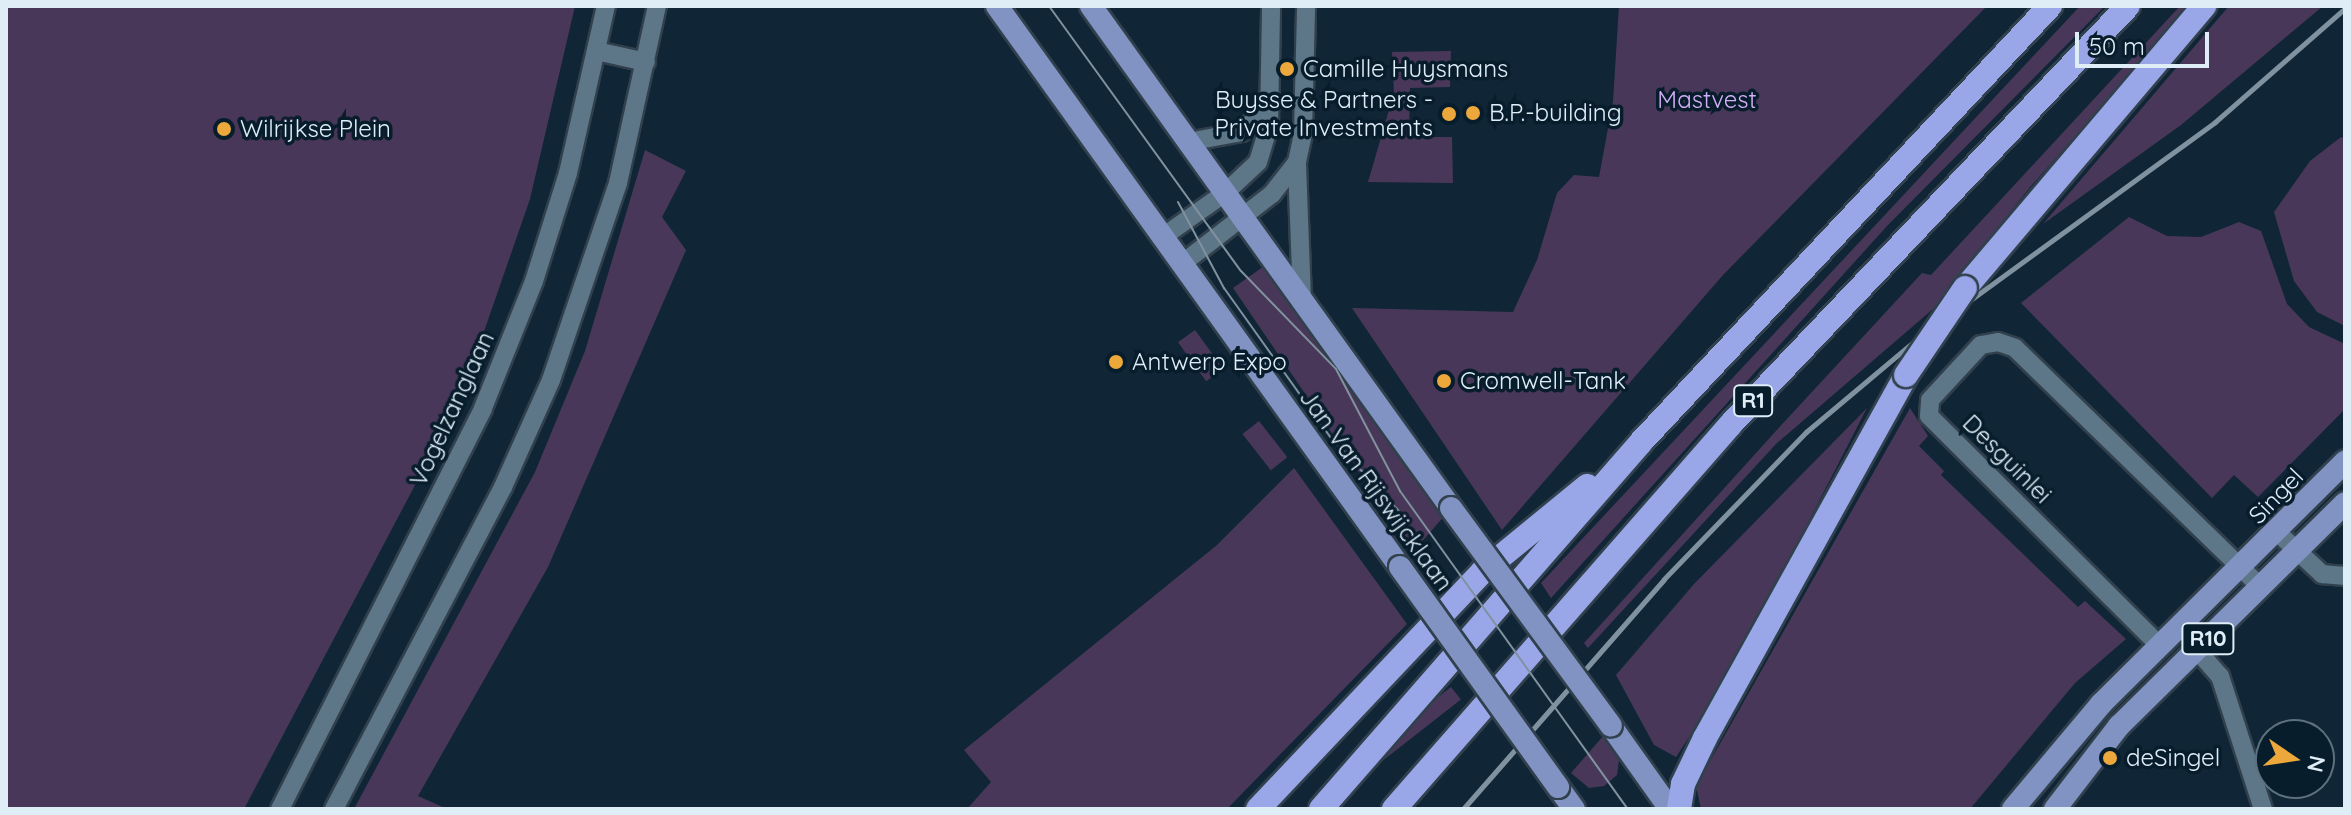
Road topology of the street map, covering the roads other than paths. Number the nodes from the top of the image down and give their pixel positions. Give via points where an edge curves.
1 (606, 6) edge
2 (657, 6) edge
3 (997, 6) edge
4 (1091, 6) edge
5 (1271, 6) edge
6 (1306, 6) edge
7 (2050, 6) edge
8 (2128, 6) edge
9 (2204, 6) edge
10 (596, 51) junction
11 (646, 62) junction
12 (1270, 105) junction
13 (1188, 142) junction
14 (1297, 162) junction
15 (1225, 193) junction
16 (1243, 218) junction
17 (1164, 236) junction
18 (1183, 263) junction
19 (1302, 300) junction
20 (1641, 442) junction
21 (2345, 462) edge
22 (2345, 503) edge
23 (2277, 532) junction
24 (2297, 552) junction
25 (2243, 566) junction
26 (2345, 576) edge
27 (2261, 587) junction
28 (2160, 646) junction
29 (2197, 650) junction
30 (280, 809) edge
31 (334, 809) edge
32 (1258, 809) edge
33 (1321, 809) edge
34 (1394, 809) edge
35 (1574, 809) edge
36 (1670, 809) edge
37 (1679, 809) edge
38 (2013, 809) edge
39 (2055, 809) edge
40 (2263, 809) edge

1 - 10 street, Vogelzanglaan
2 - 11 street
3 - 17 main road, Jan Van Rijswijcklaan
4 - 13 main road, Jan Van Rijswijcklaan
5 - 12 street
6 - 14 street via 1303,133
7 - 20 highway, R1
8 - 34 highway, R1 via 1731,424
9 - 37 highway, bridge via 1965,288 1906,375 1705,738 1683,784
10 - 11 street
10 - 30 street, Vogelzanglaan via 568,173 534,281 483,408
11 - 31 street via 599,248 551,380 503,487
12 - 13 street via 1242,132
12 - 15 street via 1268,138 1258,162
13 - 15 main road, Jan Van Rijswijcklaan
14 - 16 street via 1272,194
14 - 19 street
15 - 16 main road, Jan Van Rijswijcklaan
15 - 17 street
16 - 18 street
16 - 19 main road, Jan Van Rijswijcklaan
17 - 18 main road, Jan Van Rijswijcklaan
18 - 35 main road, Jan Van Rijswijcklaan, bridge
19 - 36 main road, Jan Van Rijswijcklaan, bridge
20 - 32 highway via 1482,572
20 - 33 highway, R1
21 - 23 main road, Singel / R10
22 - 24 main road, R10
23 - 24 street
23 - 25 main road, Singel / R10
24 - 26 street via 2322,574
24 - 27 main road, R10
25 - 27 street, Desguinlei
25 - 28 main road, R10
25 - 28 street, Desguinlei via 2015,348 1998,342 1981,345 1930,400 1929,416
27 - 29 main road, R10
28 - 38 main road, R10 via 2055,753
29 - 39 main road, R10 via 2119,726
29 - 40 street via 2220,676

